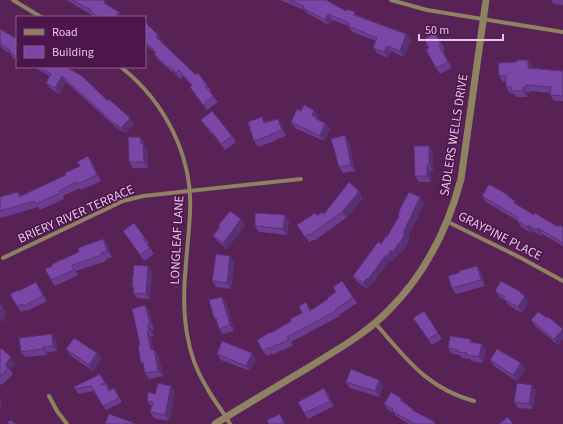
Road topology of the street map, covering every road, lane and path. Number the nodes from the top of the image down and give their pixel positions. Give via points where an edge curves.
1 (13, 0) edge
2 (391, 0) edge
3 (486, 0) edge
4 (39, 16) edge
5 (483, 20) junction
6 (563, 32) edge
7 (122, 68) edge
8 (301, 179) dead end
9 (190, 190) junction
10 (448, 222) junction
11 (3, 258) dead end
12 (563, 281) edge
13 (375, 323) junction
14 (49, 396) dead end
15 (474, 401) dead end
16 (228, 421) edge
17 (67, 424) edge
18 (215, 424) edge

1 - 4 street
2 - 5 street
3 - 5 street, SADLERS WELLS DRIVE
5 - 6 street
5 - 10 street, SADLERS WELLS DRIVE via 461,179
7 - 9 street, LONGLEAF LANE via 148,92 171,126 180,146
8 - 9 street, BRIERY RIVER TERRACE
9 - 11 street, BRIERY RIVER TERRACE via 149,194 123,201
9 - 16 street, LONGLEAF LANE via 184,318 200,375
10 - 12 street, GRAYPINE PLACE
10 - 13 street, SADLERS WELLS DRIVE via 428,262 390,310
13 - 15 street via 427,379 461,398
13 - 16 street, SADLERS WELLS DRIVE
14 - 17 street
16 - 18 street, SADLERS WELLS DRIVE

